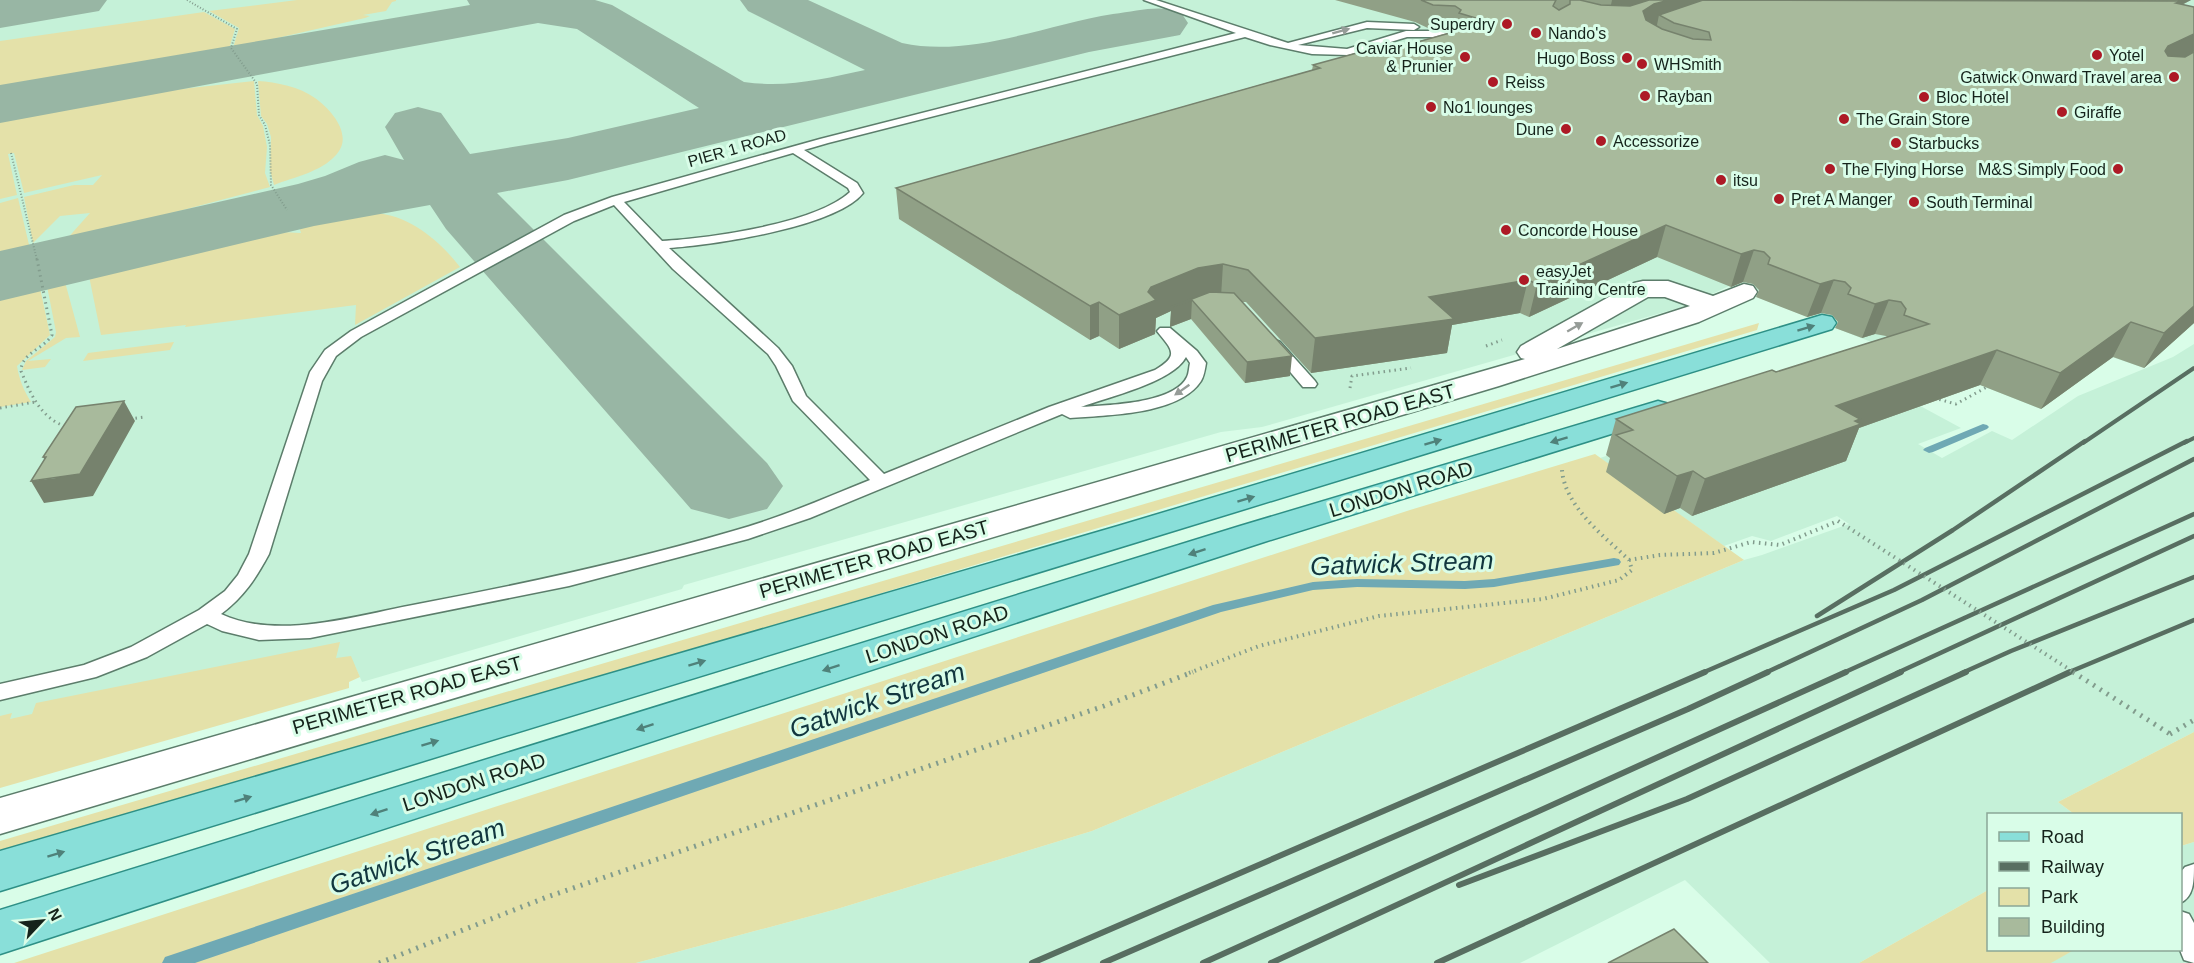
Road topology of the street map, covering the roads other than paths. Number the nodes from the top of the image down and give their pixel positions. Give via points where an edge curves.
1 (1148, 0) edge
2 (1245, 34) junction
3 (1406, 34) junction
4 (1450, 34) edge
5 (1285, 46) junction
6 (794, 149) junction
7 (616, 200) junction
8 (658, 245) junction
9 (1730, 299) dead end
10 (1822, 323) dead end
11 (1266, 336) edge
12 (1310, 384) dead end
13 (1683, 402) edge
14 (1042, 417) junction
15 (882, 482) junction
16 (206, 615) junction
17 (0, 692) edge
18 (0, 816) edge
19 (0, 871) edge
20 (2194, 874) edge
21 (2182, 891) edge
22 (2182, 924) edge
23 (0, 932) edge
24 (2194, 951) edge

1 - 2 lane
2 - 5 lane
2 - 6 lane, PIER 1 ROAD
3 - 4 lane
3 - 5 lane via 1348,52
5 -> 3 lane via 1367,25 1415,26
6 - 7 lane, PIER 1 ROAD
6 - 8 lane via 853,186 853,199 834,209 759,230 698,243
7 - 8 lane
7 - 16 lane, PIER 1 ROAD via 563,221 330,352 321,362 314,381 259,554 240,587
8 - 15 lane via 773,351 799,398
9 - 18 street, PERIMETER ROAD EAST via 1489,380
19 -> 10 main road, LONDON ROAD
11 - 12 lane
13 -> 23 main road, LONDON ROAD via 1252,534
14 -> 14 lane via 1174,365 1180,350 1161,324 1198,363 1196,378 1182,391 1163,400 1144,406
14 - 15 lane
15 - 16 lane via 741,535 505,594 289,633 243,630
16 - 17 lane, PIER 1 ROAD via 116,662
20 - 21 lane
22 - 24 lane

